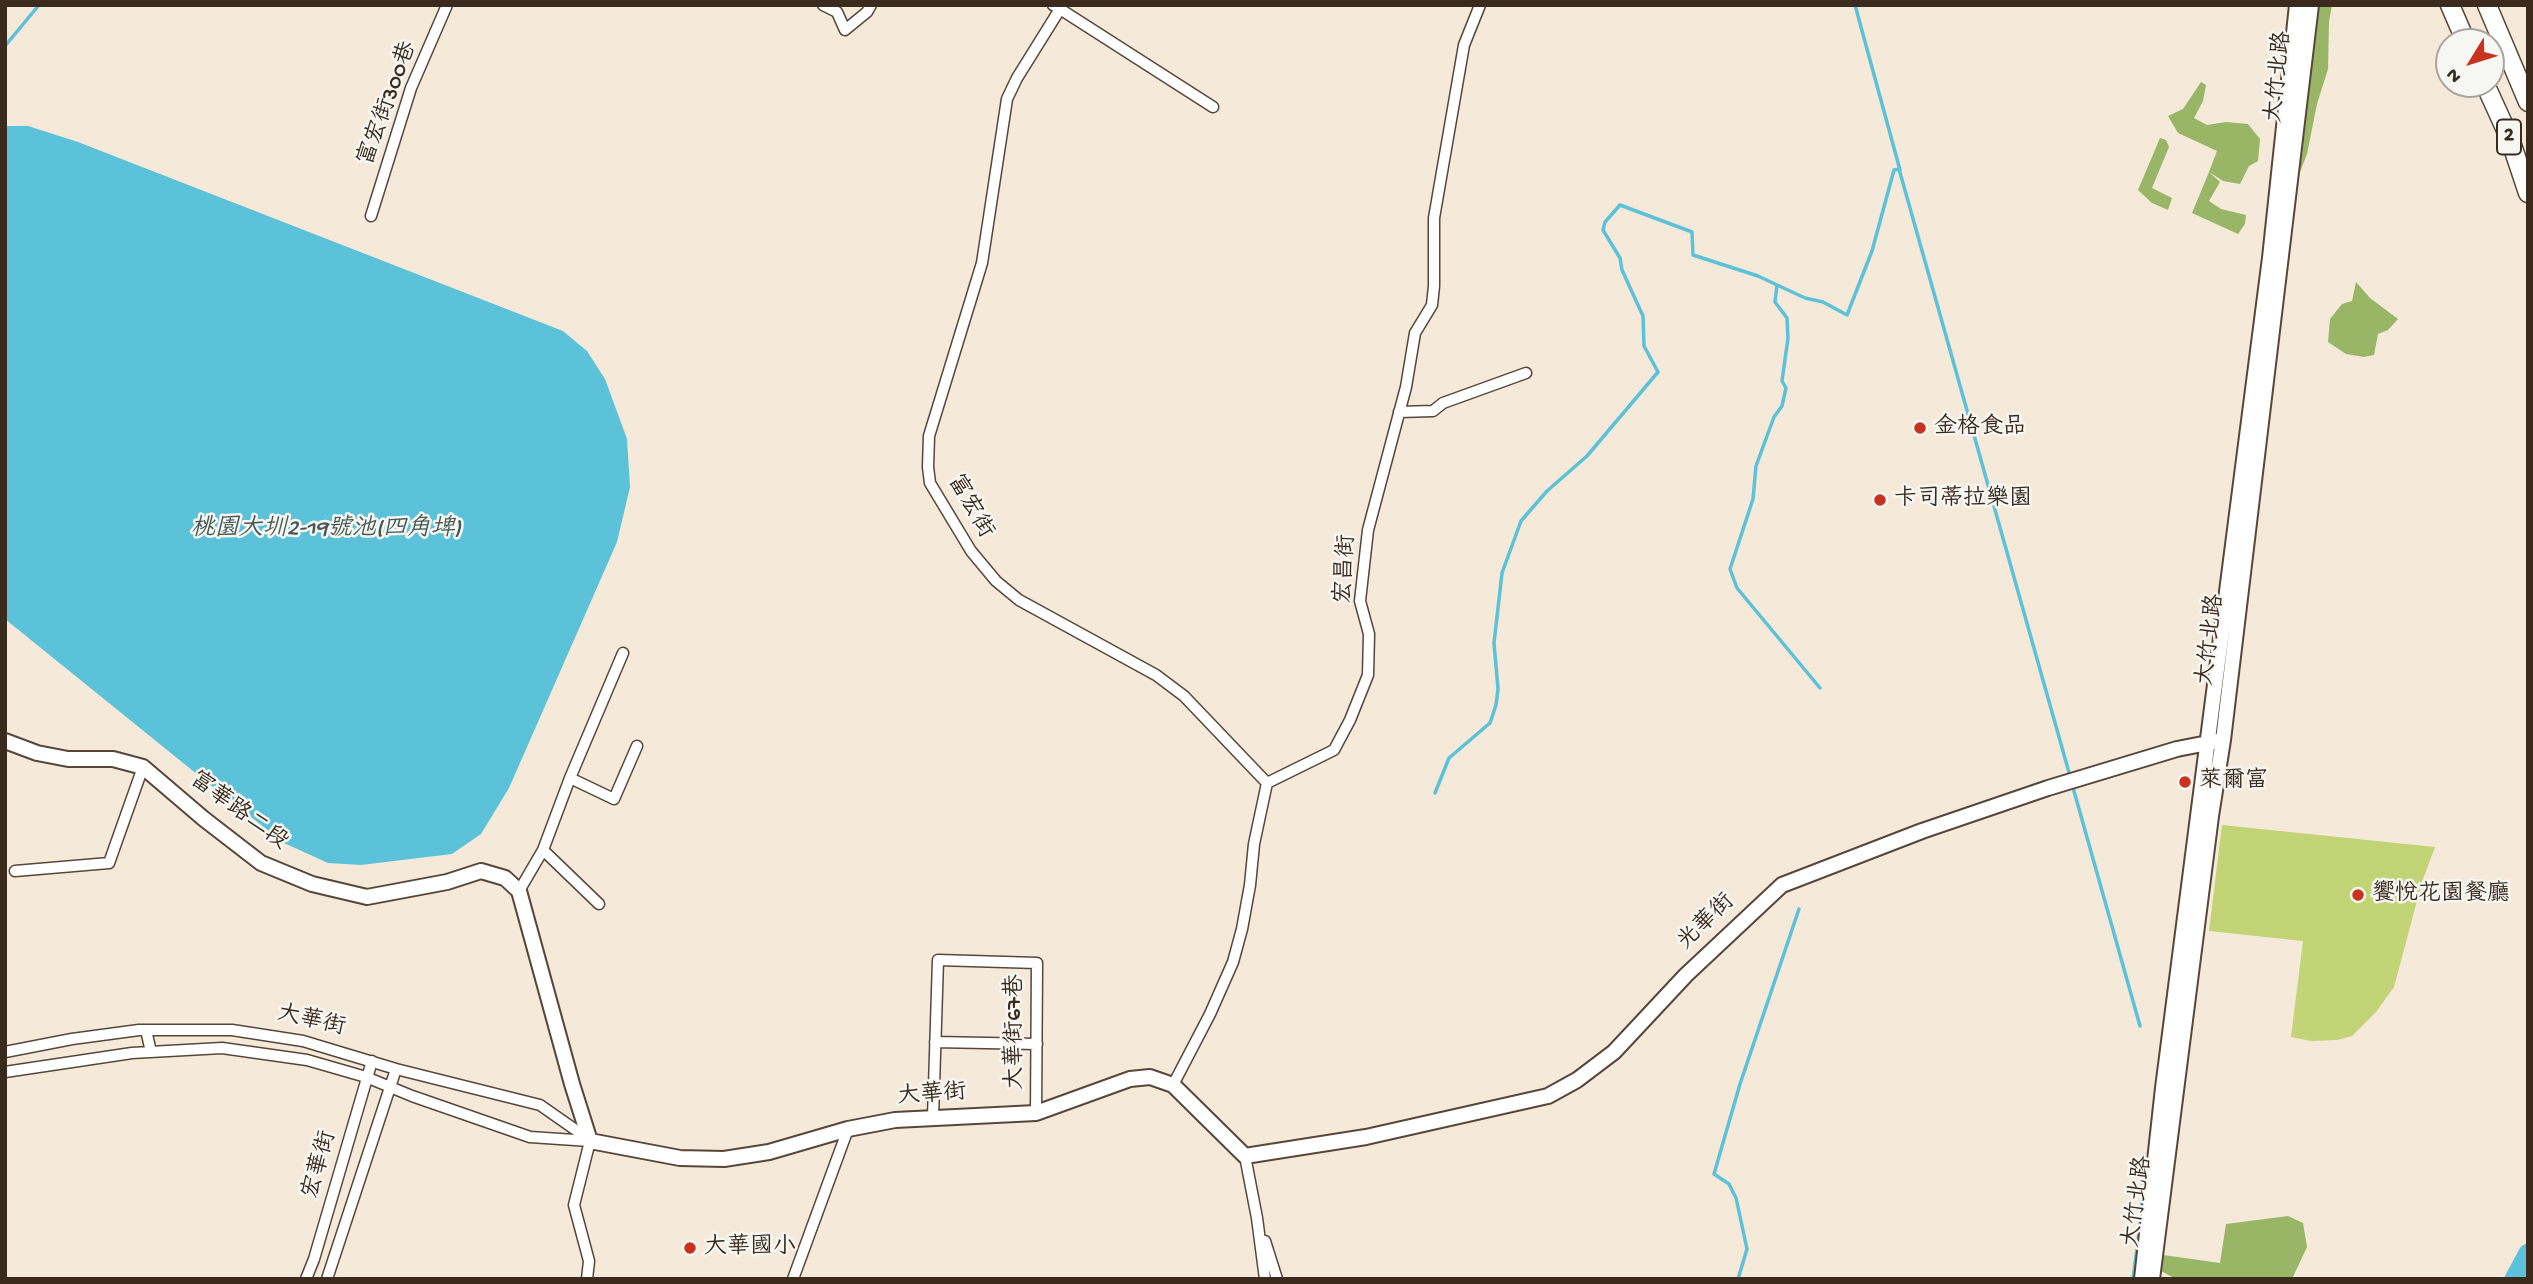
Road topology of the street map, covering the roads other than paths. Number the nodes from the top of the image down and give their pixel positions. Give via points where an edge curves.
1 (447, 5) edge
2 (823, 5) edge
3 (871, 5) edge
4 (1480, 5) edge
5 (2297, 5) edge
6 (2311, 5) edge
7 (2450, 5) edge
8 (2487, 5) edge
9 (1057, 7) edge
10 (2460, 28) edge
11 (2491, 98) edge
12 (2528, 102) edge
13 (1213, 107) dead end
14 (2528, 193) edge
15 (371, 216) dead end
16 (1526, 373) dead end
17 (1399, 412) junction
18 (623, 653) dead end
19 (2224, 740) junction
20 (5, 741) edge
21 (2207, 743) junction
22 (637, 747) dead end
23 (143, 767) junction
24 (570, 778) junction
25 (1267, 783) junction
26 (543, 850) junction
27 (15, 872) dead end
28 (519, 891) junction
29 (599, 904) dead end
30 (146, 1030) junction
31 (935, 1042) junction
32 (1037, 1044) junction
33 (5, 1052) edge
34 (151, 1052) junction
35 (372, 1061) junction
36 (396, 1069) junction
37 (5, 1073) edge
38 (366, 1077) junction
39 (1173, 1085) junction
40 (391, 1087) junction
41 (1036, 1113) junction
42 (933, 1117) junction
43 (848, 1129) junction
44 (590, 1141) junction
45 (1245, 1156) junction
46 (1257, 1218) junction
47 (306, 1279) edge
48 (327, 1279) edge
49 (587, 1279) edge
50 (793, 1279) edge
51 (1265, 1279) edge
52 (1277, 1279) edge
53 (2142, 1279) edge
54 (2152, 1279) edge

1 - 15 street, 富宏街300巷 via 411,88
2 - 3 street via 837,12 845,30
4 - 17 street, 宏昌街 via 1464,45 1434,218 1432,305 1415,332
5 - 21 street, 大竹北路 via 2270,258
6 - 19 street, 大竹北路
7 - 10 highway
8 - 12 highway, 2
9 - 13 street
9 - 25 street, 富宏街 via 1007,99 982,263 929,436 930,483 971,551 996,581 1019,600 1156,675 1184,696
11 - 14 highway, 2
16 - 17 street via 1443,403 1433,411
17 - 25 street, 宏昌街 via 1368,530 1360,601 1369,635 1368,675 1334,750
18 - 24 street
19 - 21 street, 光華街
19 - 54 street, 大竹北路
20 - 23 street, 富華路二段 via 68,759 113,760
21 - 45 street, 光華街 via 2012,800 1782,885 1686,975 1614,1052 1548,1096 1366,1137
21 - 53 street, 大竹北路
22 - 24 street via 614,799
23 - 27 street via 109,863
23 - 28 street, 富華路二段 via 261,863 312,884 367,897 481,871 505,878
24 - 26 street
25 - 39 street via 1233,962
26 - 28 street
26 - 29 street
28 - 44 street
30 - 33 street, 大華街
30 - 34 street
30 - 35 street, 大華街 via 232,1030 303,1041
31 - 32 street
31 - 32 street, 大華街67巷 via 938,960 1037,963
31 - 42 street
32 - 41 street, 大華街67巷
34 - 37 street, 大華街
34 - 38 street, 大華街 via 222,1048 307,1060
35 - 36 street, 大華街
35 - 38 street, 宏華街
36 - 40 street, 宏華街
36 - 44 street, 大華街 via 540,1105
38 - 40 street, 大華街
38 - 47 street, 宏華街
39 - 41 street, 大華街 via 1150,1077 1130,1079
39 - 45 street
40 - 44 street, 大華街 via 530,1137
40 - 48 street, 宏華街
41 - 42 street, 大華街
42 - 43 street, 大華街
43 - 44 street, 大華街 via 769,1152 724,1159 680,1158
43 - 50 street
44 - 49 street via 574,1205 589,1261
45 - 46 street
46 - 51 street
46 - 52 street

